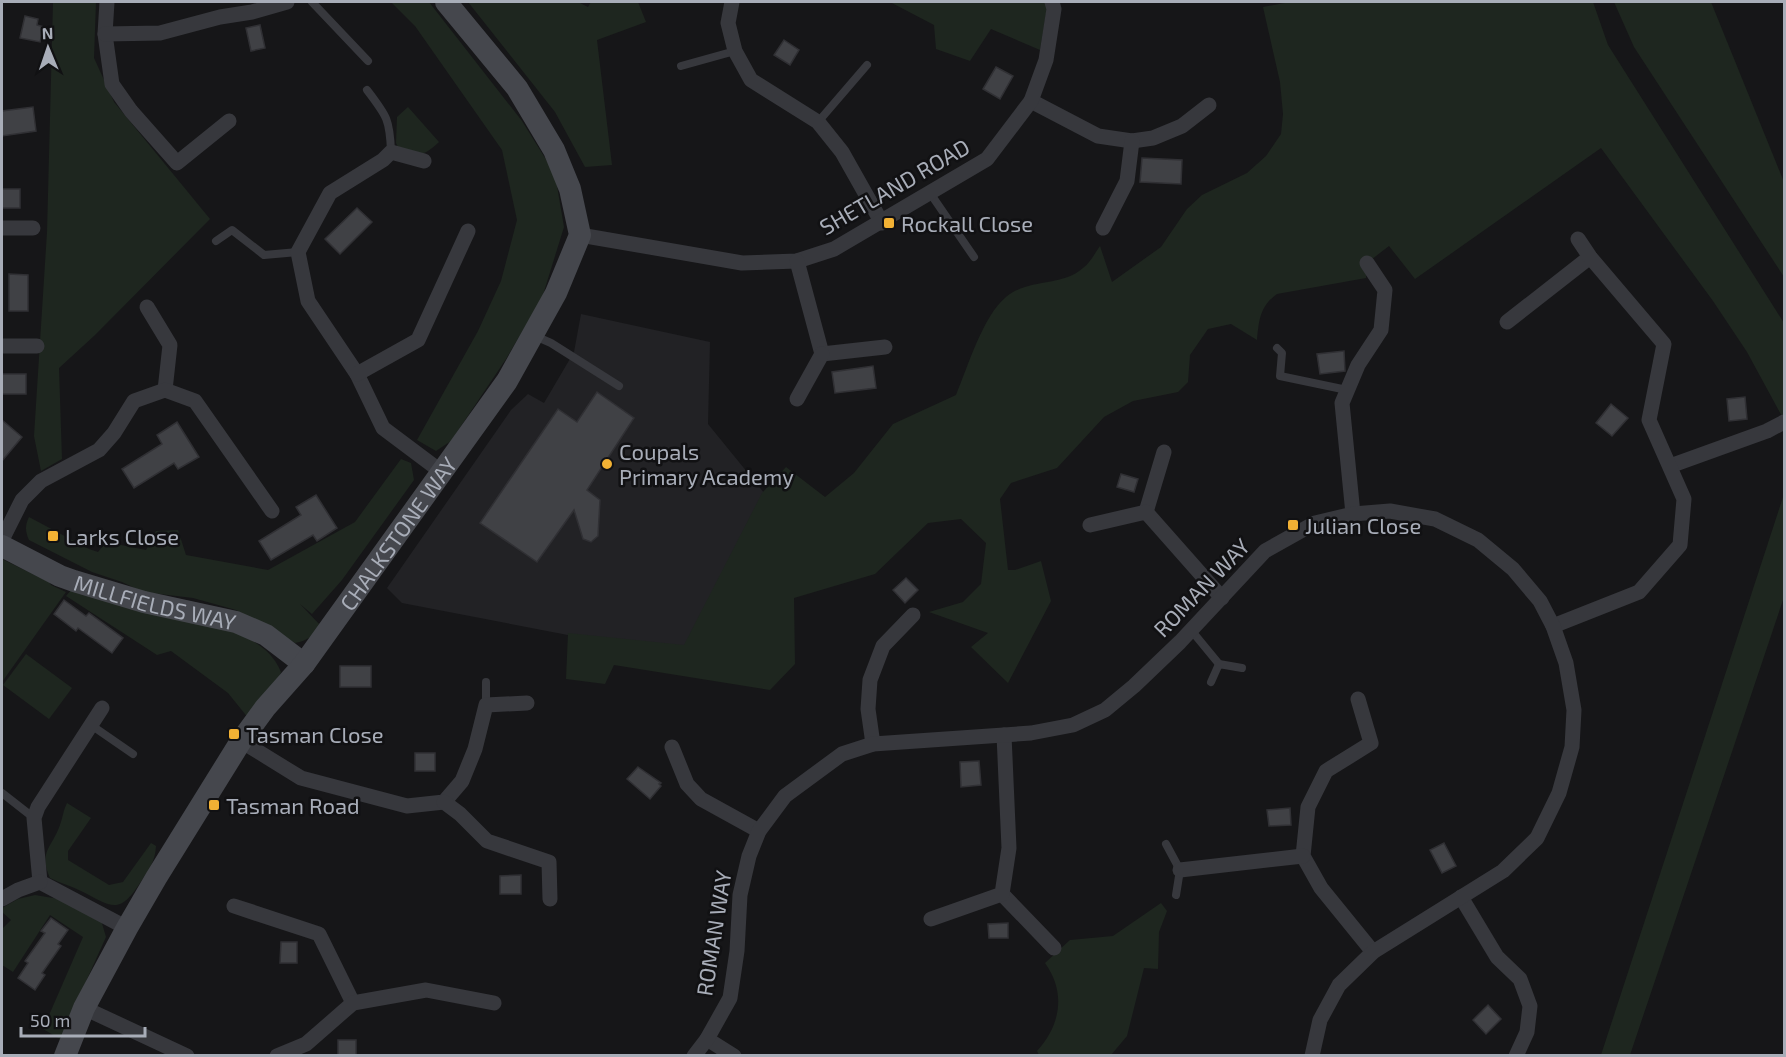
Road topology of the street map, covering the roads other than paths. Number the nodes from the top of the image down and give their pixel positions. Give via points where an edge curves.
1 (106, 2) edge
2 (287, 2) edge
3 (312, 2) edge
4 (446, 2) edge
5 (732, 2) edge
6 (1052, 2) edge
7 (105, 34) junction
8 (735, 51) junction
9 (368, 61) dead end
10 (867, 65) dead end
11 (681, 66) dead end
12 (368, 90) dead end
13 (1031, 101) junction
14 (1209, 105) dead end
15 (230, 121) dead end
16 (818, 122) junction
17 (1132, 141) junction
18 (391, 152) junction
19 (424, 162) dead end
20 (930, 194) junction
21 (882, 222) junction
22 (2, 228) edge
23 (33, 228) dead end
24 (1103, 228) dead end
25 (468, 231) dead end
26 (580, 235) junction
27 (1578, 239) dead end
28 (216, 241) dead end
29 (298, 252) junction
30 (974, 257) dead end
31 (1590, 257) junction
32 (797, 261) junction
33 (1367, 263) dead end
34 (147, 307) dead end
35 (1507, 322) dead end
36 (534, 335) junction
37 (2, 346) edge
38 (37, 346) dead end
39 (885, 347) dead end
40 (1277, 348) dead end
41 (822, 354) junction
42 (357, 374) junction
43 (619, 386) dead end
44 (165, 390) junction
45 (1347, 390) junction
46 (797, 399) dead end
47 (1785, 422) edge
48 (1164, 452) dead end
49 (1670, 466) junction
50 (443, 473) junction
51 (272, 511) dead end
52 (1146, 512) junction
53 (1353, 514) junction
54 (1090, 525) dead end
55 (2, 540) edge
56 (2, 546) edge
57 (1222, 598) junction
58 (913, 615) dead end
59 (1553, 626) junction
60 (1191, 630) junction
61 (304, 664) junction
62 (1219, 664) junction
63 (1242, 668) dead end
64 (486, 682) dead end
65 (1211, 682) dead end
66 (1358, 699) dead end
67 (527, 703) dead end
68 (486, 705) junction
69 (102, 708) dead end
70 (91, 725) junction
71 (1004, 735) junction
72 (241, 741) junction
73 (873, 744) junction
74 (672, 747) dead end
75 (133, 754) dead end
76 (2, 793) edge
77 (444, 802) junction
78 (34, 818) junction
79 (759, 831) junction
80 (1166, 844) dead end
81 (1303, 856) junction
82 (1180, 870) junction
83 (40, 882) junction
84 (1002, 894) junction
85 (1176, 895) dead end
86 (1461, 897) junction
87 (2, 899) edge
88 (550, 899) dead end
89 (234, 906) dead end
90 (931, 918) dead end
91 (127, 928) junction
92 (1054, 948) dead end
93 (1373, 952) junction
94 (353, 1003) junction
95 (494, 1003) dead end
96 (84, 1008) junction
97 (707, 1039) junction
98 (65, 1056) edge
99 (187, 1056) edge
100 (277, 1056) edge
101 (694, 1056) edge
102 (734, 1056) edge
103 (1312, 1056) edge
104 (1516, 1056) edge

1 - 7 street
2 - 7 street via 160,33
3 - 9 lane
4 - 26 street via 517,88 554,150 570,189
5 - 8 street via 728,23
6 - 13 street, SHETLAND ROAD via 1046,60
7 - 15 street via 112,84 177,163
8 - 11 lane
8 - 16 street via 752,80
10 - 16 lane
12 - 18 lane via 385,114
13 - 17 street via 1098,136
13 - 20 street, SHETLAND ROAD via 987,159
14 - 17 street via 1182,126 1153,138
16 - 21 street via 842,152
17 - 24 street via 1127,181
18 - 19 street
18 - 29 street via 330,194
20 - 21 street, SHETLAND ROAD
20 - 30 lane
21 - 32 street, SHETLAND ROAD via 834,249
22 - 23 street
25 - 42 street via 418,340
26 - 32 street, SHETLAND ROAD via 742,263
26 - 36 street, CHALKSTONE WAY
27 - 31 street
28 - 29 lane via 232,230 264,255
29 - 42 street via 308,301
31 - 35 street
31 - 49 street via 1664,344 1649,420
32 - 41 street
33 - 45 street via 1385,290 1381,330
34 - 44 street via 170,345
36 - 43 lane
36 - 50 street, CHALKSTONE WAY
37 - 38 street
39 - 41 street
40 - 45 lane via 1282,353 1280,376
41 - 46 street
42 - 50 street via 383,428
44 - 51 street via 195,401
44 - 55 street via 134,401 99,450 41,481 22,500
45 - 53 street via 1342,403
47 - 49 street
48 - 52 street
49 - 59 street via 1684,499 1680,545 1639,592
50 - 61 street, CHALKSTONE WAY
52 - 54 street
52 - 57 street
53 - 57 street, ROMAN WAY via 1315,523 1266,551
53 - 59 street, ROMAN WAY via 1390,511 1435,519 1478,540 1513,569
56 - 61 street, MILLFIELDS WAY via 60,576 144,602 236,622 266,635
57 - 60 street, ROMAN WAY
58 - 73 street via 884,646 870,680 868,709
59 - 86 street, ROMAN WAY via 1566,663 1574,710 1572,747 1560,793 1537,838 1503,871
60 - 62 lane
60 - 71 street, ROMAN WAY via 1105,710 1073,724
61 - 72 street, CHALKSTONE WAY
62 - 63 lane
62 - 65 lane
64 - 68 lane
66 - 81 street via 1371,743 1326,771 1308,807
67 - 68 street
68 - 77 street via 462,781
69 - 70 street
70 - 75 lane
70 - 78 street
71 - 73 street, ROMAN WAY
71 - 84 street via 1009,848
72 - 77 street via 301,778 407,806
72 - 91 street, CHALKSTONE WAY
73 - 79 street, ROMAN WAY via 842,754 785,796
74 - 79 street via 687,784 701,799
76 - 78 lane
77 - 88 street via 487,841 549,862
78 - 83 street
79 - 97 street, ROMAN WAY via 740,895 730,998
80 - 82 lane
81 - 82 street
81 - 93 street via 1321,888
82 - 85 lane
83 - 87 street
83 - 91 street
84 - 90 street
84 - 92 street
86 - 93 street, ROMAN WAY
86 - 104 street via 1497,957 1520,979 1527,997 1527,1032
89 - 94 street via 319,934
91 - 96 street, CHALKSTONE WAY
93 - 103 street, ROMAN WAY via 1340,985 1320,1020
94 - 95 street via 426,990
94 - 100 street via 306,1044
96 - 98 street, CHALKSTONE WAY
96 - 99 street
97 - 101 street, ROMAN WAY
97 - 102 street

